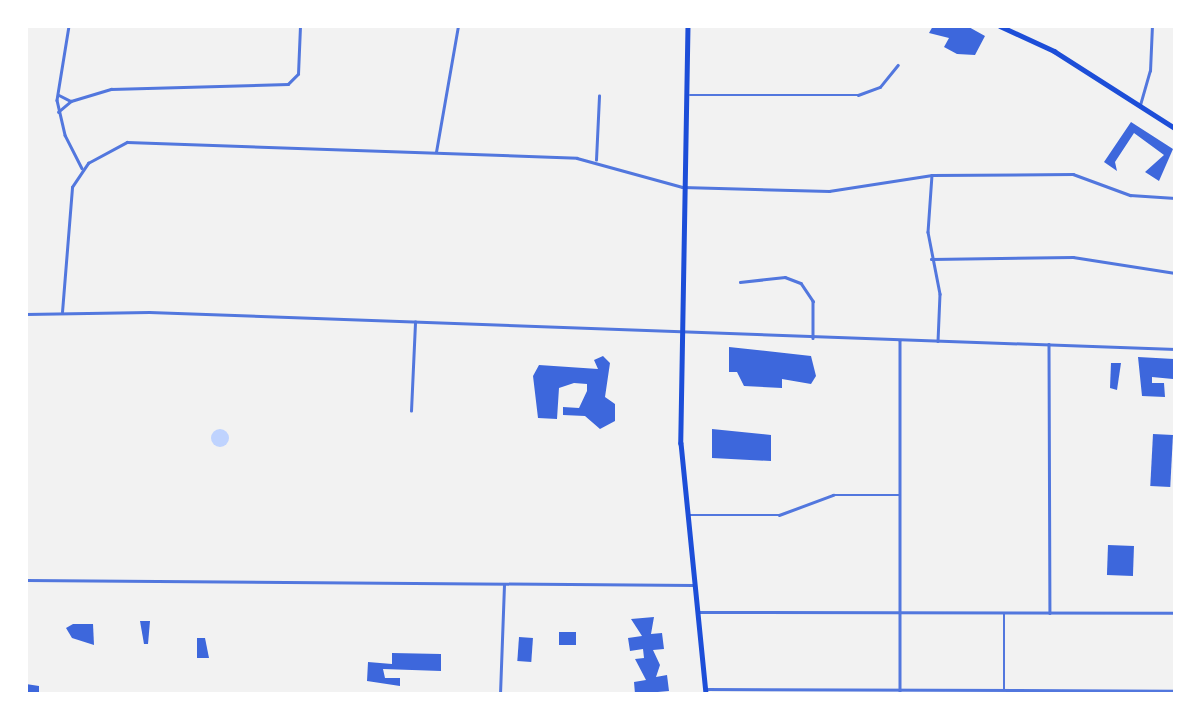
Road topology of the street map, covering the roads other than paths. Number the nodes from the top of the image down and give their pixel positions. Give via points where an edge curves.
1 (69, 26) edge
2 (300, 26) edge
3 (458, 26) edge
4 (690, 26) edge
5 (1000, 26) edge
6 (1152, 26) edge
7 (898, 65) dead end
8 (57, 94) junction
9 (690, 95) junction
10 (599, 96) dead end
11 (71, 101) junction
12 (1139, 105) junction
13 (58, 112) junction
14 (1175, 128) edge
15 (436, 152) junction
16 (596, 160) junction
17 (82, 168) junction
18 (932, 174) junction
19 (687, 187) junction
20 (1175, 198) edge
21 (931, 259) junction
22 (1175, 273) edge
23 (740, 282) dead end
24 (62, 312) junction
25 (26, 314) edge
26 (415, 322) junction
27 (681, 330) junction
28 (813, 338) junction
29 (900, 339) junction
30 (938, 341) junction
31 (1049, 344) junction
32 (1175, 349) edge
33 (411, 411) dead end
34 (900, 495) junction
35 (687, 515) junction
36 (26, 580) edge
37 (504, 584) junction
38 (693, 585) junction
39 (696, 612) junction
40 (901, 612) junction
41 (1004, 613) junction
42 (1050, 613) junction
43 (1175, 613) edge
44 (1004, 690) junction
45 (706, 691) edge
46 (900, 691) junction
47 (1175, 691) edge
48 (824, 692) edge
49 (963, 692) edge
50 (500, 694) edge

1 - 8 street
2 - 11 street via 298,74 288,84 111,89
3 - 15 street
4 - 9 main road
5 - 12 main road via 1054,51
6 - 12 street via 1150,71
7 - 9 street via 880,87 858,95
8 - 11 street
8 - 13 street
9 - 19 main road
10 - 16 street
11 - 13 street
12 - 14 main road
13 - 17 street
15 - 16 street
15 - 17 street via 136,142 104,151
16 - 19 street via 656,184
17 - 24 street via 67,204
18 - 19 street via 856,190
18 - 20 street via 1073,174 1130,195
18 - 21 street
19 - 27 main road
21 - 22 street via 1073,257
21 - 30 street via 940,294
23 - 28 street via 785,277 801,283 812,298
24 - 25 street
24 - 26 street
26 - 27 street
26 - 33 street
27 - 28 street
27 - 35 main road
28 - 29 street
29 - 30 street
29 - 34 street
30 - 31 street
31 - 32 street
31 - 42 street
34 - 35 street via 833,495 779,515
34 - 40 street
35 - 38 main road
36 - 37 street
37 - 38 street
37 - 50 street
38 - 39 main road
39 - 40 street
39 - 45 main road
40 - 41 street
40 - 46 street
41 - 42 street
41 - 44 lane
42 - 43 street
44 - 47 street
44 - 49 street
45 - 48 street
46 - 48 street
46 - 49 street

